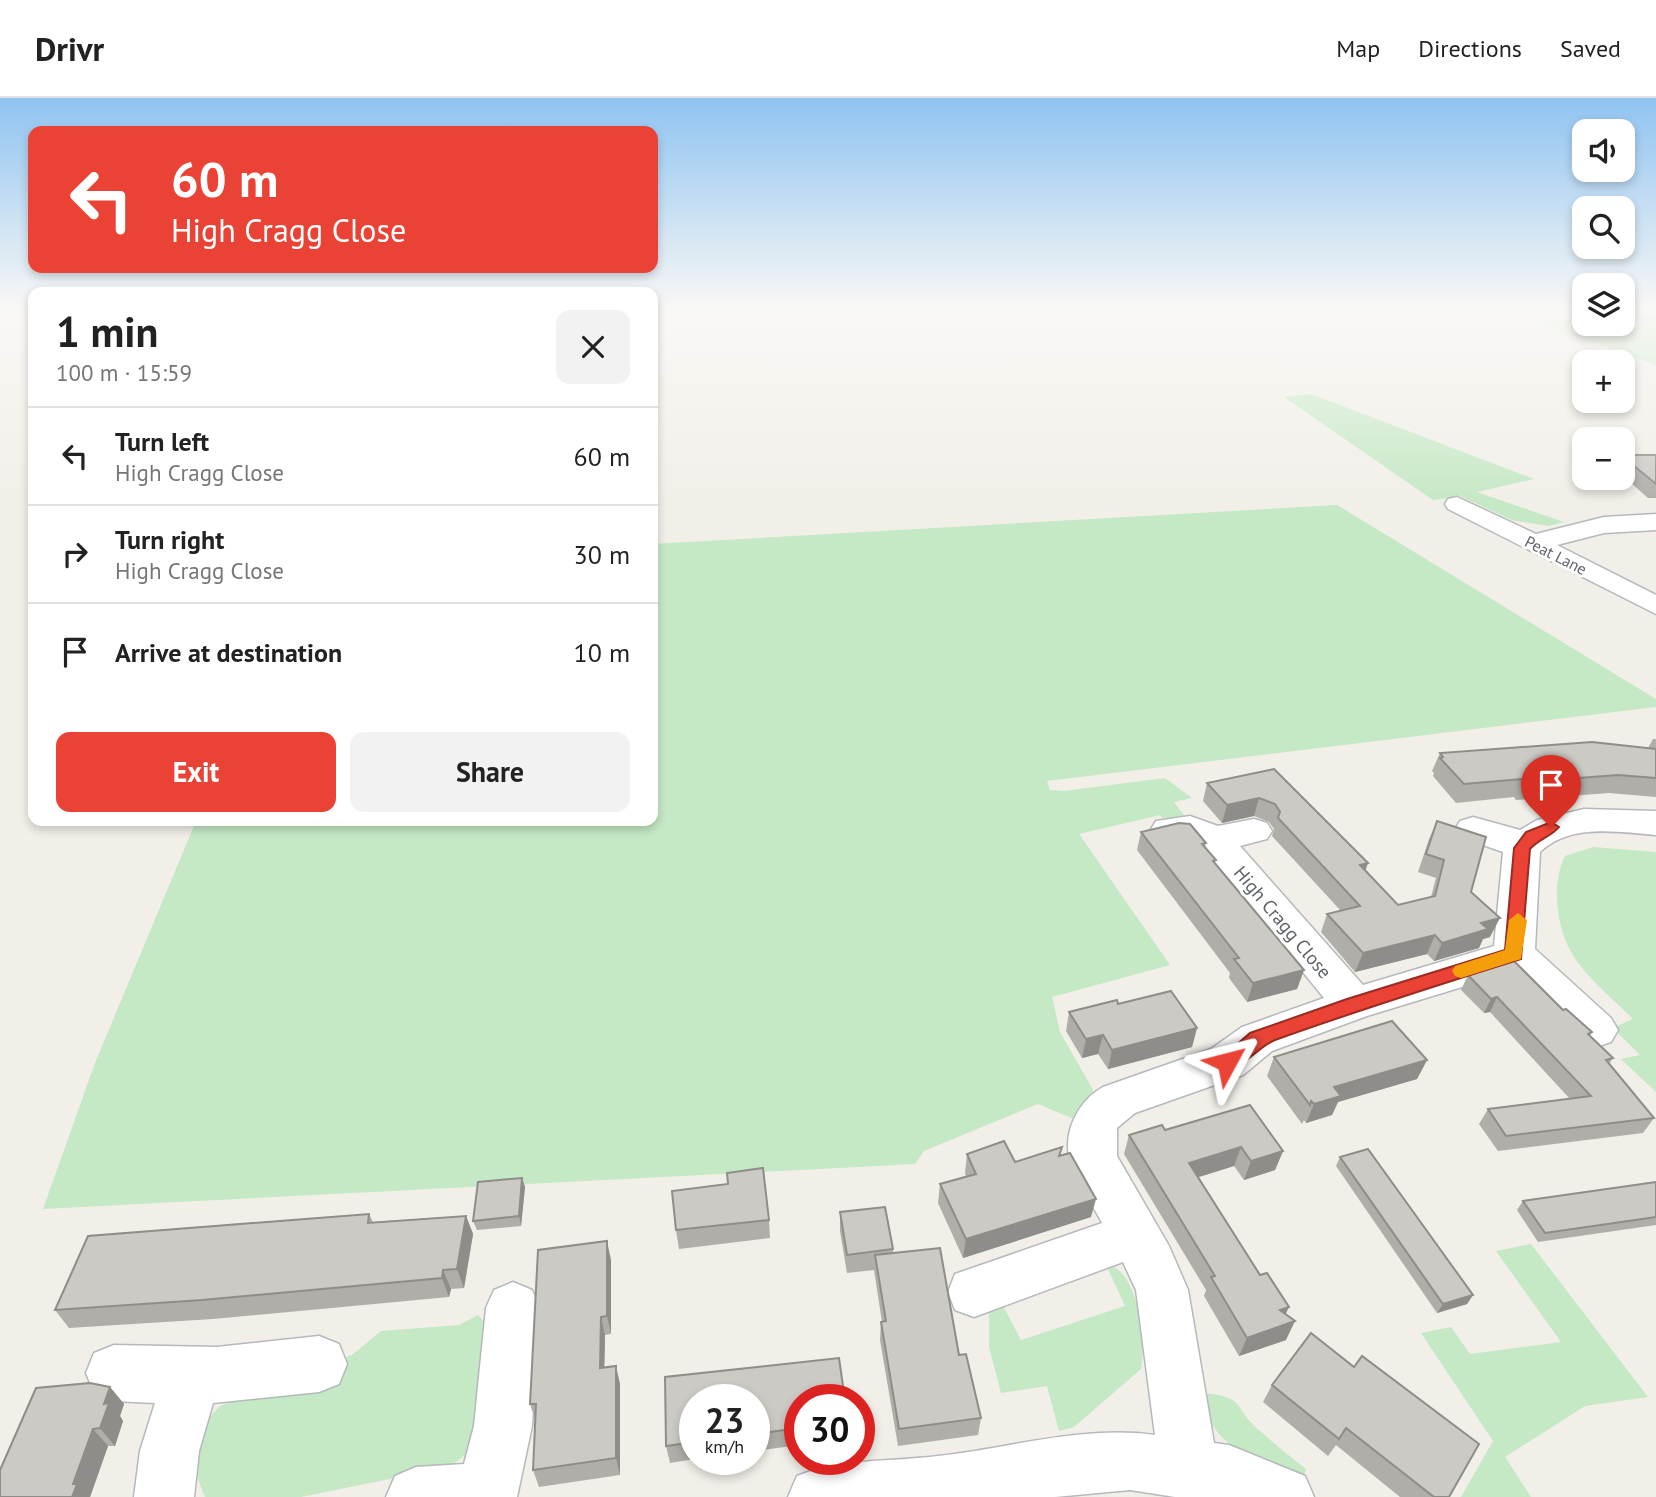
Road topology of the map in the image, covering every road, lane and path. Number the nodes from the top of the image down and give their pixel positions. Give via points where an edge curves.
1 (1457, 504) dead end
2 (1656, 522) edge
3 (1533, 543) junction
4 (1656, 606) edge
5 (1656, 823) edge
6 (1169, 829) edge
7 (1473, 829) dead end
8 (1254, 831) dead end
9 (1213, 839) junction
10 (1522, 848) junction
11 (1514, 954) junction
12 (1354, 1004) junction
13 (1595, 1030) dead end
14 (1134, 1235) junction
15 (974, 1292) dead end
16 (513, 1308) dead end
17 (319, 1364) dead end
18 (114, 1373) dead end
19 (193, 1377) junction
20 (1189, 1468) junction
21 (901, 1492) edge
22 (164, 1497) edge
23 (416, 1497) edge
24 (486, 1497) edge
25 (818, 1497) edge
26 (1284, 1497) edge

1 - 3 street, Peat Lane
2 - 3 street via 1604,525
3 - 4 street, Peat Lane
5 - 10 street via 1567,823 1532,836
6 - 9 street, High Cragg Close via 1190,828
7 - 10 street
8 - 9 street, High Cragg Close
9 - 12 street, High Cragg Close
10 - 11 street
11 - 12 street
11 - 13 street
12 - 14 street via 1257,1039 1227,1062 1105,1108 1094,1125 1093,1159
14 - 15 street
14 - 20 street via 1162,1290
16 - 24 street via 503,1426
17 - 19 street
18 - 19 street
19 - 22 street via 164,1473
20 - 21 street via 1130,1461 1058,1467
20 - 26 street via 1229,1475
21 - 25 street
23 - 24 street via 454,1492

